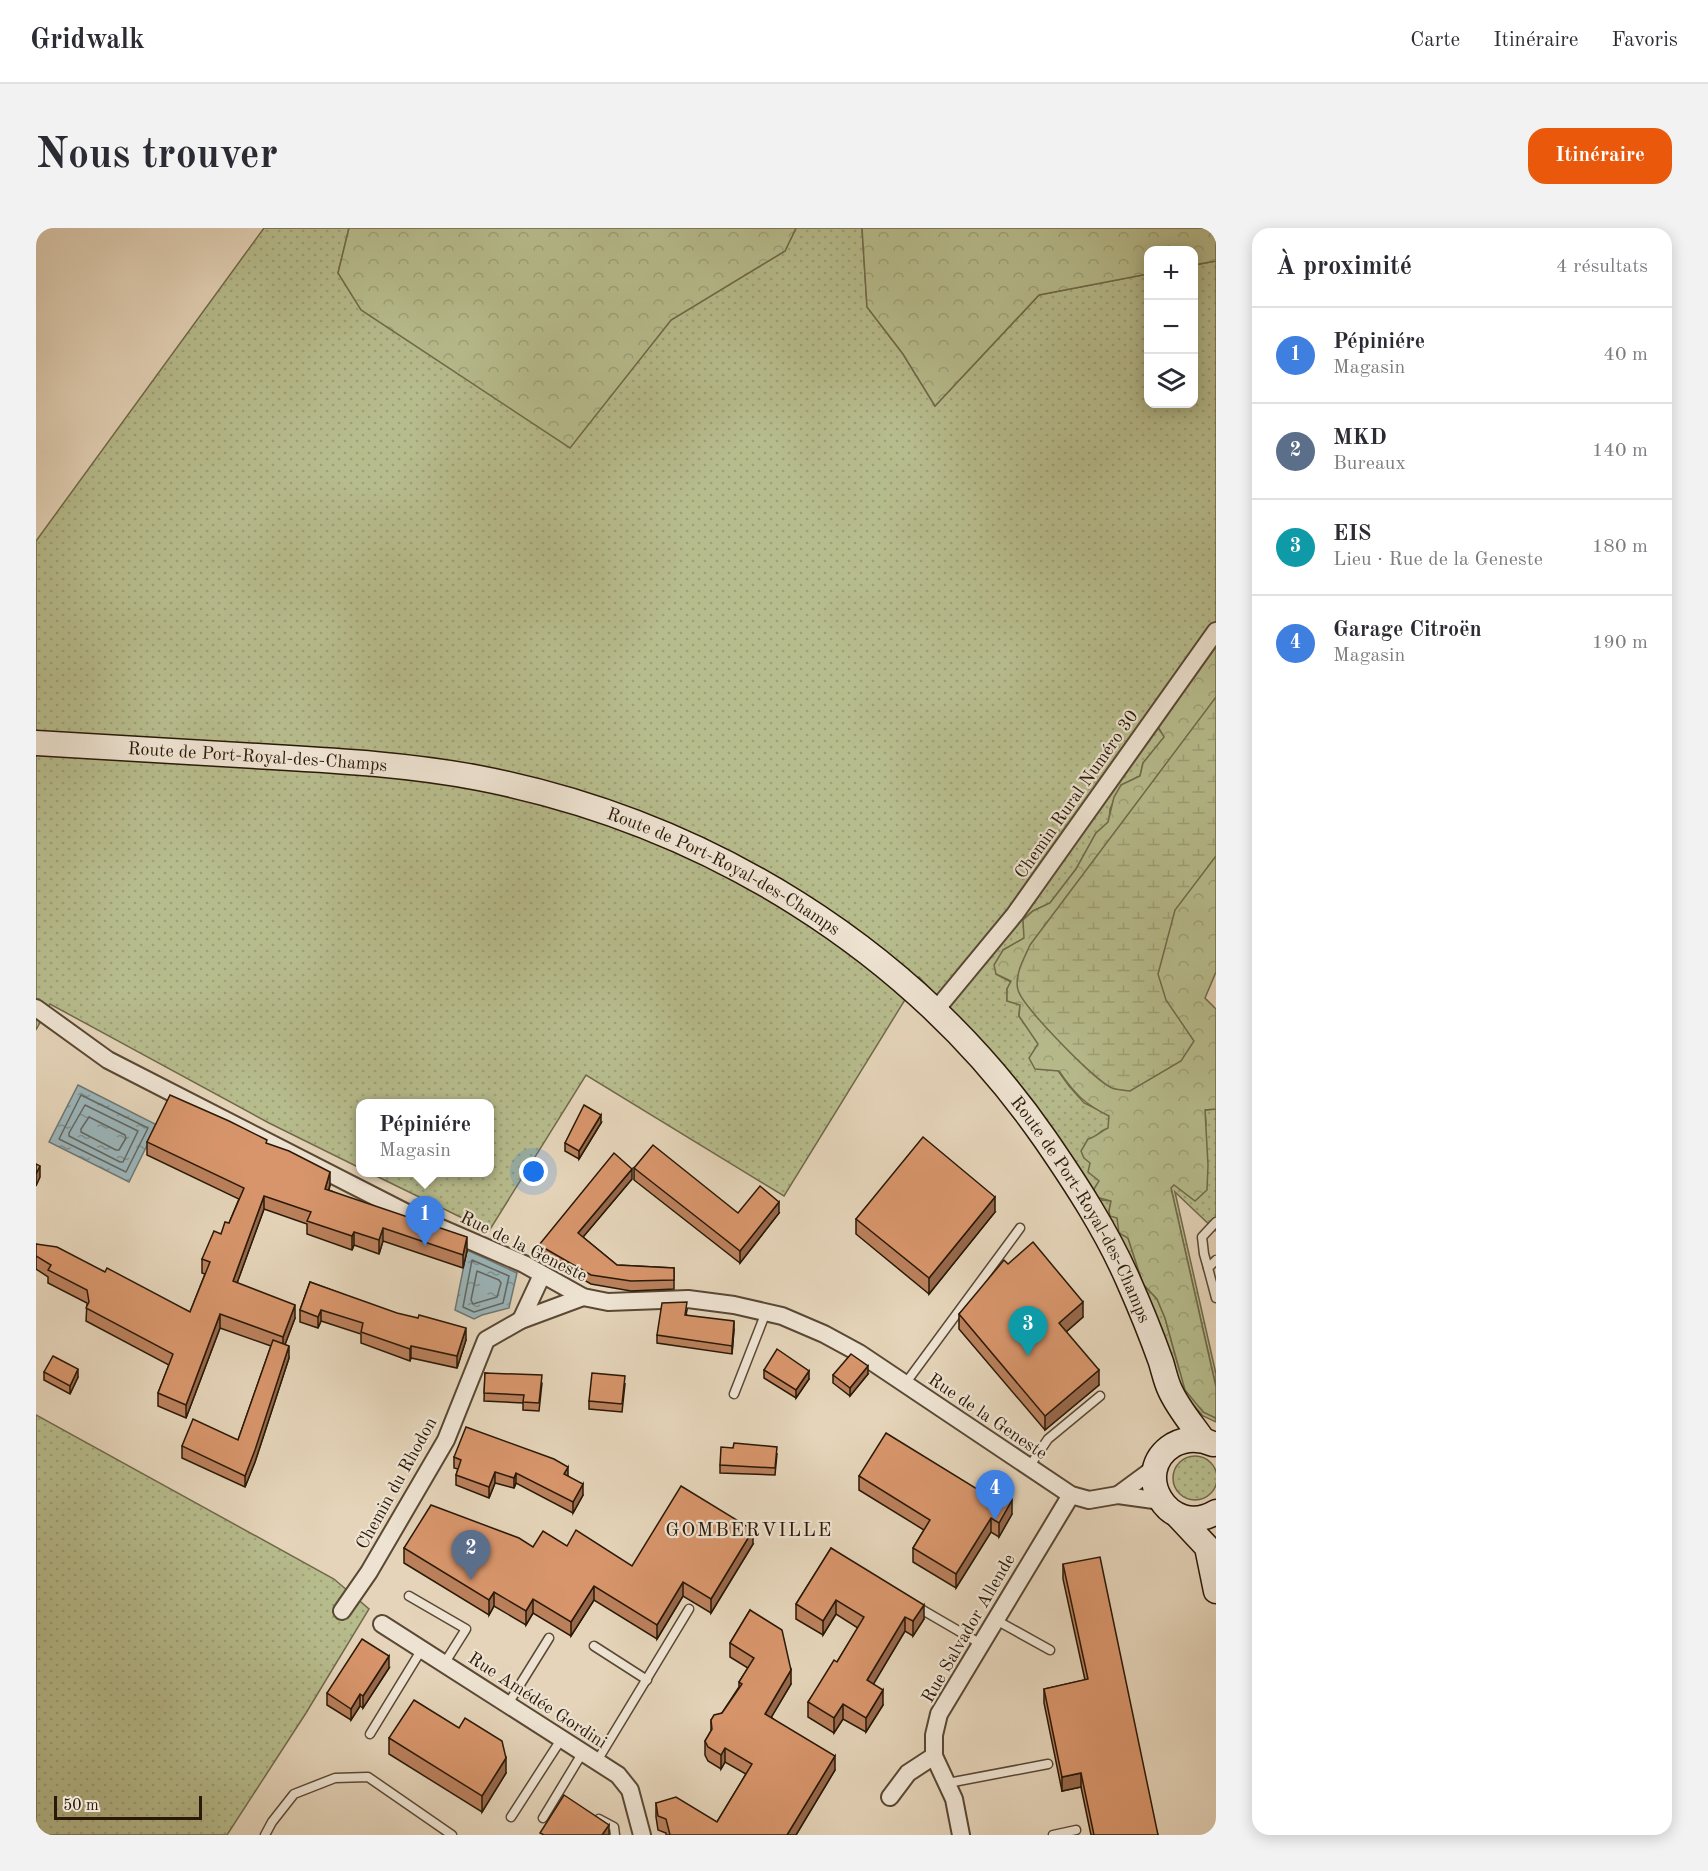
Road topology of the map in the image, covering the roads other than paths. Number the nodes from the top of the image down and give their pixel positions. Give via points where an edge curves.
1 (1216, 631) edge
2 (36, 743) edge
3 (36, 1008) edge
4 (935, 1011) junction
5 (1216, 1222) edge
6 (1020, 1228) dead end
7 (1216, 1260) edge
8 (1208, 1268) junction
9 (542, 1275) junction
10 (583, 1297) junction
11 (1216, 1298) edge
12 (766, 1312) junction
13 (521, 1320) junction
14 (905, 1384) junction
15 (1171, 1392) junction
16 (734, 1394) dead end
17 (1100, 1396) dead end
18 (1210, 1443) edge
19 (1162, 1458) junction
20 (1029, 1467) junction
21 (1071, 1495) junction
22 (1118, 1495) junction
23 (1169, 1508) junction
24 (1216, 1512) edge
25 (1216, 1520) edge
26 (1207, 1547) junction
27 (1216, 1590) edge
28 (410, 1596) dead end
29 (910, 1602) edge
30 (689, 1609) dead end
31 (342, 1611) dead end
32 (996, 1620) junction
33 (382, 1623) dead end
34 (549, 1638) dead end
35 (981, 1644) junction
36 (594, 1646) dead end
37 (422, 1649) junction
38 (1050, 1650) dead end
39 (444, 1664) junction
40 (646, 1680) junction
41 (508, 1704) junction
42 (370, 1734) dead end
43 (562, 1738) junction
44 (583, 1752) junction
45 (934, 1756) junction
46 (597, 1761) junction
47 (1048, 1764) dead end
48 (948, 1783) junction
49 (557, 1794) junction
50 (890, 1797) dead end
51 (567, 1800) edge
52 (595, 1816) edge
53 (511, 1817) dead end
54 (543, 1818) dead end
55 (1076, 1830) dead end
56 (265, 1835) edge
57 (452, 1835) edge
58 (615, 1835) edge
59 (642, 1835) edge
60 (961, 1835) edge
61 (1053, 1835) edge

1 - 4 street, Chemin Rural Numéro 30 via 1015,914
2 - 4 main road, Route de Port-Royal-des-Champs via 351,762 422,769 536,790 664,833 754,877 850,939
3 - 9 street, Rue de la Geneste via 108,1060 411,1215 508,1256
4 - 15 main road, Route de Port-Royal-des-Champs via 1019,1103 1084,1199 1126,1276
5 - 8 lane via 1202,1237
6 - 14 lane
7 - 8 lane
8 - 11 lane
9 - 10 street, Rue de la Geneste
9 - 13 street
10 - 12 street, Rue de la Geneste via 608,1302 688,1299
10 - 13 street, Chemin du Rhodon
12 - 14 street, Rue de la Geneste via 824,1334
12 - 16 lane
13 - 31 street, Chemin du Rhodon via 486,1340 446,1440
14 - 20 street, Rue de la Geneste
15 - 18 main road, Route de Port-Royal-des-Champs
15 - 19 main road, Route de Port-Royal-des-Champs
17 - 20 lane via 1048,1439
18 - 19 main road via 1191,1439 1179,1442
19 - 22 street
19 - 23 main road, Route de Port-Royal-des-Champs via 1154,1479 1156,1491
20 - 21 street, Rue de la Geneste
21 - 22 street via 1089,1500
21 - 32 street, Rue Salvador Allende
22 - 23 street
23 - 24 main road via 1188,1519
23 - 26 main road
25 - 26 main road
26 - 27 main road
28 - 39 lane via 466,1629
29 - 35 lane
30 - 40 lane
32 - 35 street, Rue Salvador Allende
32 - 38 lane
33 - 37 street, Rue Amédée Gordini
34 - 41 lane
35 - 45 street, Rue Salvador Allende via 939,1714
36 - 40 lane
37 - 39 street, Rue Amédée Gordini
37 - 42 lane
39 - 41 street, Rue Amédée Gordini
40 - 46 lane
41 - 43 street, Rue Amédée Gordini
43 - 44 street, Rue Amédée Gordini
43 - 53 lane
44 - 46 street, Rue Amédée Gordini
44 - 49 lane
45 - 48 street
45 - 50 street via 908,1773
46 - 59 street, Rue Amédée Gordini via 618,1775 630,1790
47 - 48 lane
48 - 60 street
49 - 51 lane
49 - 54 lane
52 - 58 lane via 614,1827
55 - 61 lane
56 - 57 lane via 294,1794 335,1778 368,1777

